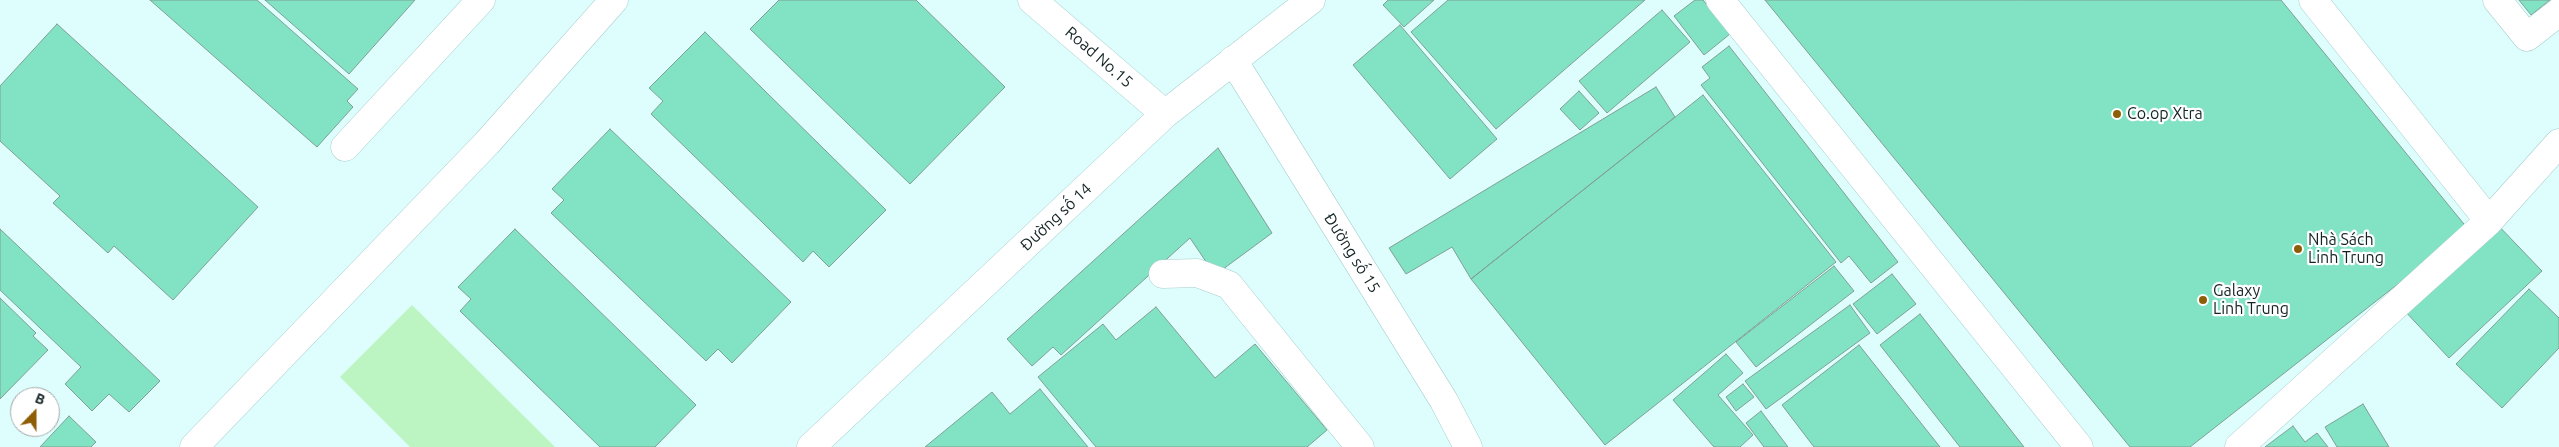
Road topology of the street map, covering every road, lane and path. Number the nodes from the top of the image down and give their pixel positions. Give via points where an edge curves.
1 (481, 0) edge
2 (614, 0) edge
3 (1032, 0) edge
4 (1311, 0) edge
5 (1720, 0) edge
6 (2313, 0) edge
7 (2497, 0) edge
8 (2559, 12) edge
9 (1233, 60) junction
10 (1165, 114) junction
11 (2559, 143) edge
12 (345, 146) dead end
13 (2488, 221) junction
14 (1163, 274) dead end
15 (1465, 446) edge
16 (194, 447) edge
17 (811, 447) edge
18 (1360, 447) edge
19 (2079, 447) edge
20 (2239, 447) edge

1 - 12 street
2 - 16 street via 487,143
3 - 10 street, Road No.15
4 - 9 street, Đường số 14
5 - 19 street
6 - 13 street
7 - 8 street via 2527,37
9 - 10 street, Đường số 14
9 - 15 street, Đường số 15 via 1444,401
10 - 17 street, Đường số 14
11 - 13 street
13 - 20 street
14 - 18 street via 1197,272 1229,285

